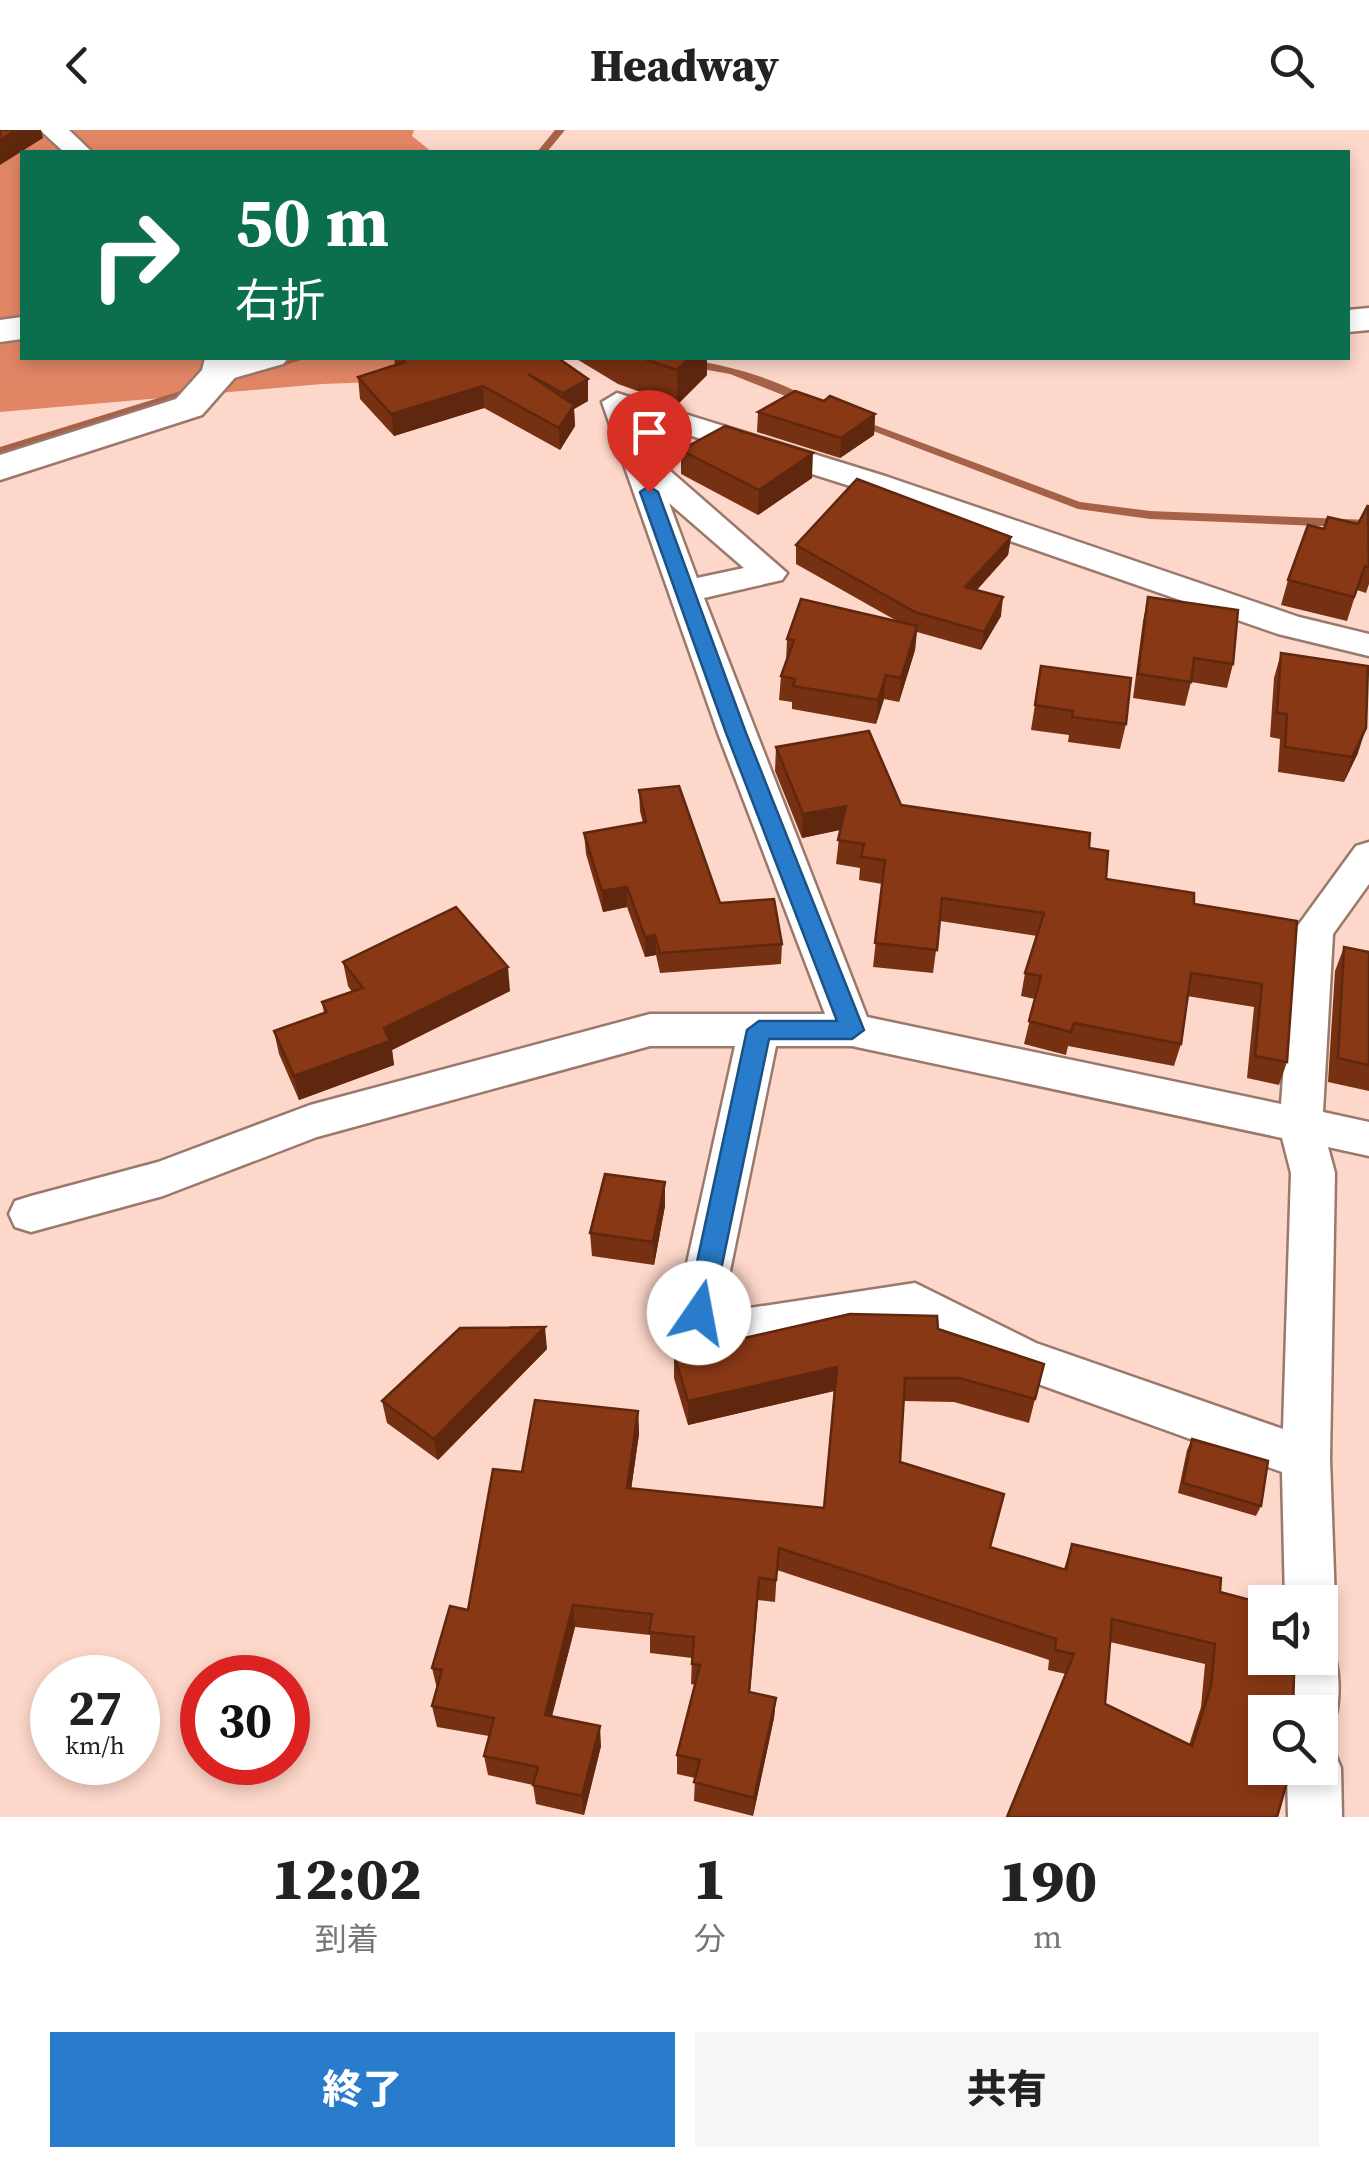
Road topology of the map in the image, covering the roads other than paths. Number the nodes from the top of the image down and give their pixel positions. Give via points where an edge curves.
1 (52, 130) edge
2 (77, 150) edge
3 (258, 360) edge
4 (222, 365) edge
5 (638, 459) junction
6 (0, 468) edge
7 (685, 591) junction
8 (1369, 645) edge
9 (1369, 856) edge
10 (759, 1030) junction
11 (852, 1030) junction
12 (1301, 1128) junction
13 (1369, 1139) edge
14 (31, 1214) dead end
15 (1306, 1459) junction
16 (1310, 1585) edge
17 (1314, 1785) edge
18 (1315, 1817) edge

1 - 2 street
3 - 4 street
4 - 6 street via 189,407
5 - 7 street
5 - 7 street via 770,573
5 - 8 street via 603,393 1290,626
7 - 11 street
9 - 12 street via 1314,931
10 - 11 street
10 - 14 street via 650,1030 310,1122 163,1178
10 - 15 street via 699,1313 723,1332 915,1303 1021,1358
11 - 12 street
12 - 13 street
12 - 15 street via 1313,1173
15 - 16 street
17 - 18 street

